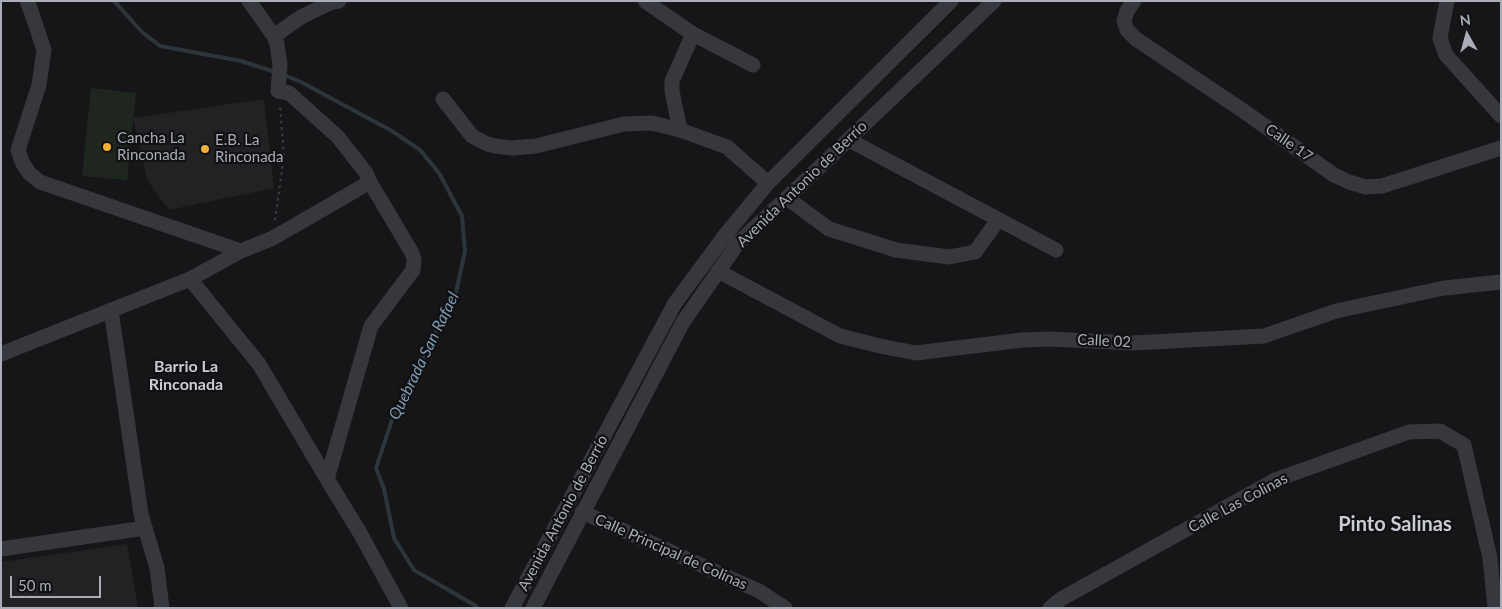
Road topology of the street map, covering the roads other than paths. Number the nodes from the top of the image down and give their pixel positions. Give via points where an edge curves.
1 (26, 1) edge
2 (249, 1) edge
3 (339, 1) edge
4 (645, 1) edge
5 (951, 1) edge
6 (994, 1) edge
7 (1134, 1) edge
8 (1447, 1) edge
9 (693, 34) junction
10 (274, 36) junction
11 (753, 65) dead end
12 (443, 99) dead end
13 (1501, 116) edge
14 (680, 130) junction
15 (849, 140) junction
16 (1501, 148) edge
17 (370, 182) junction
18 (768, 184) junction
19 (787, 198) junction
20 (998, 220) junction
21 (1056, 250) dead end
22 (242, 251) junction
23 (718, 271) junction
24 (190, 279) junction
25 (1501, 282) edge
26 (111, 310) junction
27 (1, 354) edge
28 (327, 479) junction
29 (582, 512) junction
30 (146, 528) junction
31 (1, 549) edge
32 (162, 608) edge
33 (401, 608) edge
34 (512, 608) edge
35 (533, 608) edge
36 (786, 608) edge
37 (1050, 608) edge
38 (1495, 608) edge

1 - 22 street via 44,50 39,85 18,150 29,173 40,182
2 - 10 street
3 - 10 street via 301,17
4 - 9 street
5 - 18 street, Avenida Antonio de Berrío
6 - 15 street, Avenida Antonio de Berrío
7 - 16 street, Calle 17 via 1124,21 1136,39 1334,175 1349,182 1366,187 1382,186
8 - 13 street via 1440,38 1446,55
9 - 11 street
9 - 14 street via 672,81
10 - 17 street via 279,53 279,79 289,93 338,137
12 - 14 street via 472,136 503,148 536,146 624,124 652,123
14 - 18 street via 727,147
15 - 19 street, Avenida Antonio de Berrío
15 - 20 street
17 - 22 street via 273,238
17 - 28 street via 412,252 414,265 371,326
18 - 34 street, Avenida Antonio de Berrío via 675,303
19 - 20 street via 829,229 896,250 949,257 975,252
19 - 23 street, Avenida Antonio de Berrío via 738,243
20 - 21 street
22 - 24 street
23 - 25 street, Calle 02 via 840,336 916,353 1022,340 1133,343 1264,336 1336,311 1444,288
23 - 29 street, Avenida Antonio de Berrío via 683,322
24 - 26 street
24 - 28 street via 259,364
26 - 27 street
26 - 30 street via 141,514
28 - 33 street
29 - 35 street, Avenida Antonio de Berrío
29 - 36 street, Calle Principal de Colinas via 759,591
30 - 31 street
30 - 32 street via 157,568
37 - 38 street, Calle Las Colinas via 1276,480 1409,432 1440,431 1464,445 1490,558

